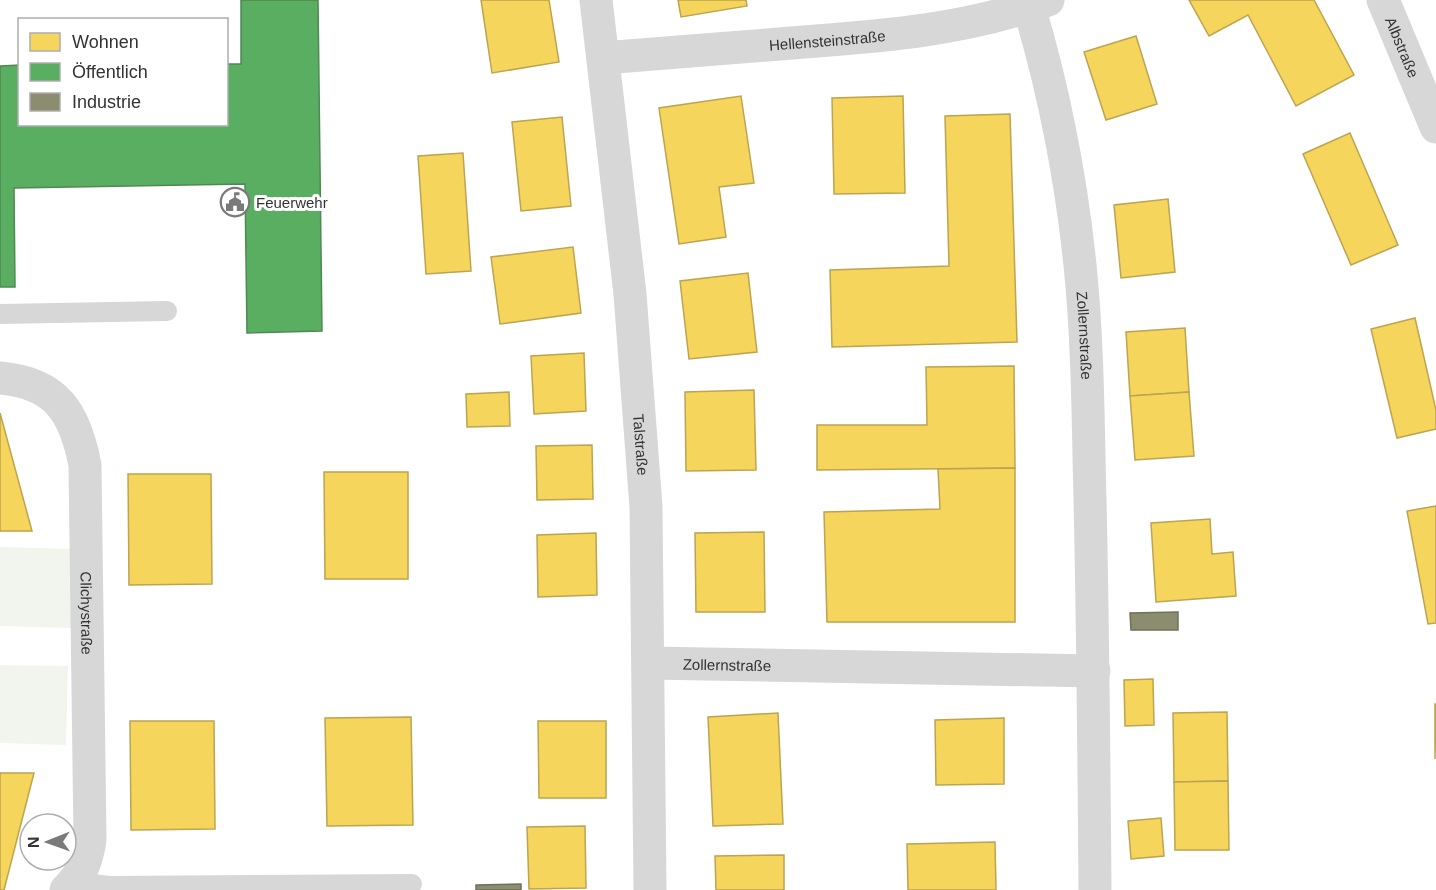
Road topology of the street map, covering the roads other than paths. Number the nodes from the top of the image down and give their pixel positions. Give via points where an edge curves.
1 (596, 0) edge
2 (1383, 0) edge
3 (1039, 3) edge
4 (603, 58) junction
5 (1436, 127) edge
6 (167, 311) dead end
7 (0, 314) edge
8 (0, 378) edge
9 (649, 663) junction
10 (1094, 671) junction
11 (72, 883) edge
12 (412, 884) dead end
13 (650, 890) edge
14 (1095, 890) edge

1 - 4 street, Talstraße
2 - 5 street, Albstraße
3 - 4 street, Hellensteinstraße via 932,30
3 - 10 street, Zollernstraße via 1042,49 1063,146 1080,267
4 - 9 street, Talstraße via 633,329 646,507
6 - 7 lane
8 - 11 street, Clichystraße via 32,383 53,397 71,416 85,465 90,839 87,860
9 - 10 street, Zollernstraße
9 - 13 street, Talstraße
10 - 14 street, Zollernstraße
11 - 12 lane

